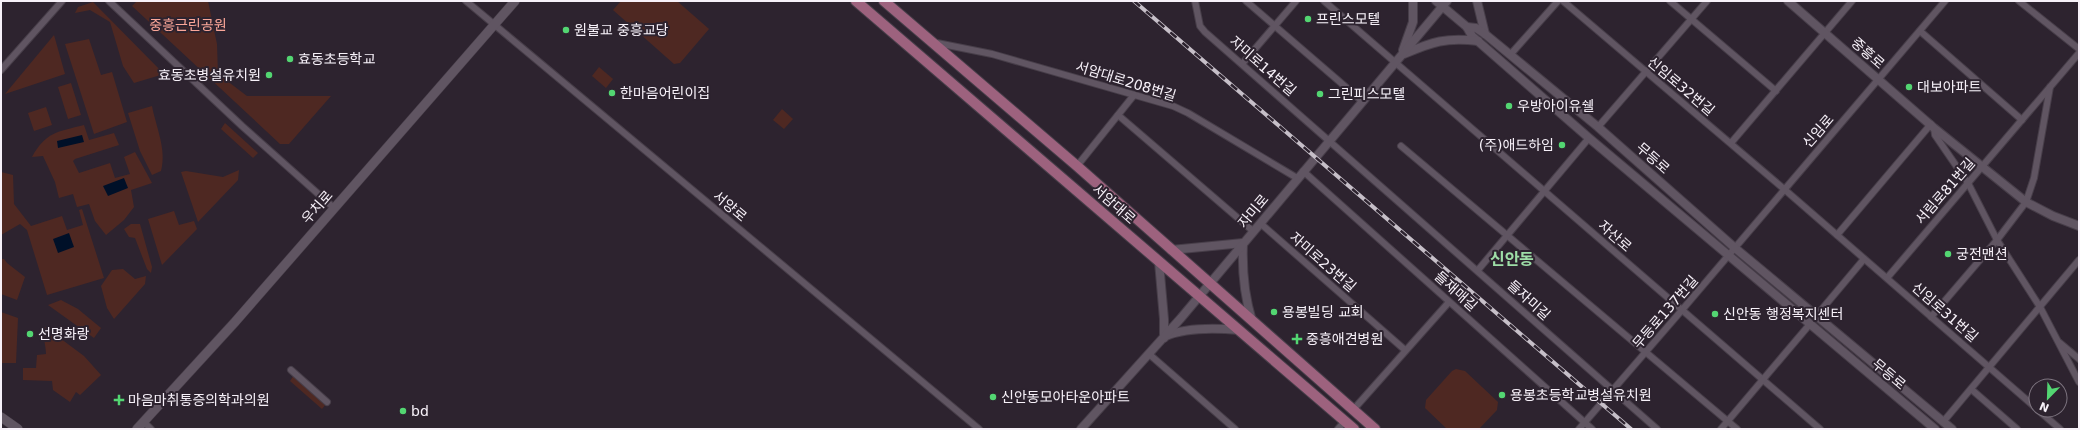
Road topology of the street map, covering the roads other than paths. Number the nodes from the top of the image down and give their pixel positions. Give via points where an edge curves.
1 (62, 1) edge
2 (109, 1) edge
3 (466, 1) edge
4 (516, 1) edge
5 (856, 1) edge
6 (884, 1) edge
7 (1195, 1) edge
8 (1246, 1) edge
9 (1296, 1) edge
10 (1324, 1) edge
11 (1413, 1) edge
12 (1477, 1) edge
13 (1558, 1) edge
14 (1563, 1) edge
15 (1670, 1) edge
16 (1707, 1) edge
17 (1788, 1) edge
18 (1852, 1) edge
19 (1945, 1) edge
20 (2019, 1) edge
21 (1442, 3) edge
22 (1692, 19) junction
23 (495, 25) junction
24 (1275, 26) junction
25 (1467, 27) junction
26 (1920, 31) junction
27 (1825, 33) junction
28 (1485, 34) junction
29 (933, 42) junction
30 (1478, 42) junction
31 (2079, 49) edge
32 (2079, 53) edge
33 (1401, 55) junction
34 (1510, 55) junction
35 (1395, 62) junction
36 (1242, 64) junction
37 (1, 70) edge
38 (1646, 72) junction
39 (1879, 80) junction
40 (2050, 87) junction
41 (1776, 91) junction
42 (1134, 95) junction
43 (1362, 101) junction
44 (1118, 115) junction
45 (2022, 120) junction
46 (1933, 126) junction
47 (1598, 128) junction
48 (1589, 138) junction
49 (1329, 141) junction
50 (1731, 143) junction
51 (1401, 146) dead end
52 (1077, 166) junction
53 (1982, 166) junction
54 (1303, 171) junction
55 (1297, 178) junction
56 (1968, 183) junction
57 (1784, 189) junction
58 (1545, 191) junction
59 (2026, 202) junction
60 (334, 208) junction
61 (1260, 223) junction
62 (2079, 226) edge
63 (1253, 231) junction
64 (1507, 235) junction
65 (1838, 235) junction
66 (1997, 240) junction
67 (1243, 243) junction
68 (1735, 248) junction
69 (1171, 250) junction
70 (1728, 256) junction
71 (1864, 259) junction
72 (2079, 260) edge
73 (1159, 262) junction
74 (1478, 270) junction
75 (1887, 278) junction
76 (1209, 284) junction
77 (1199, 296) junction
78 (1449, 302) junction
79 (2040, 307) junction
80 (1682, 310) junction
81 (1817, 315) junction
82 (1931, 317) junction
83 (1252, 322) junction
84 (1810, 324) junction
85 (1239, 330) junction
86 (1164, 338) junction
87 (2057, 340) junction
88 (1405, 350) junction
89 (1646, 352) junction
90 (1149, 354) junction
91 (2079, 359) edge
92 (1989, 367) junction
93 (291, 370) dead end
94 (1763, 380) junction
95 (2079, 382) edge
96 (1971, 389) junction
97 (1612, 391) junction
98 (2028, 401) edge
99 (327, 402) dead end
100 (1353, 410) junction
101 (1, 417) edge
102 (2047, 418) edge
103 (1728, 421) junction
104 (144, 422) junction
105 (1585, 422) junction
106 (1943, 422) junction
107 (1342, 425) edge
108 (18, 429) edge
109 (137, 429) edge
110 (151, 429) edge
111 (979, 429) edge
112 (1081, 429) edge
113 (1235, 429) edge
114 (1354, 429) edge
115 (1375, 429) edge
116 (1578, 429) edge
117 (1592, 429) edge
118 (1657, 429) edge
119 (1721, 429) edge
120 (1737, 429) edge
121 (1820, 429) edge
122 (1935, 429) edge
123 (1952, 429) edge
124 (2017, 429) edge
125 (2060, 429) edge

1 - 37 street
2 - 60 street
3 - 23 street, 서양로
4 - 23 main road, 우치로
5 - 73 main road, 서암대로
6 - 29 main road, 서암대로
7 - 36 street, 자미로14번길 via 1200,26
8 - 24 street
9 - 24 street
10 - 35 street, 자산로
11 - 33 street via 1413,22
12 - 28 street
13 - 34 street
14 - 38 street, 신임로32번길
15 - 22 street
16 - 22 street
17 - 27 street, 중흥로
18 - 27 street
19 - 26 street, 신임로
20 - 31 street
21 - 25 street, 무등로
21 - 33 street, 자미로
22 - 38 street
22 - 41 street
23 - 60 main road, 우치로
23 - 111 street, 서양로
24 - 36 street
24 - 43 street
25 - 28 street, 무등로 via 1476,28
25 - 30 street, 무등로
26 - 39 street, 신임로
26 - 45 street
27 - 39 street, 중흥로
27 - 41 street
28 - 34 street, 무등로
29 - 42 street, 서암대로208번길 via 992,54
29 - 52 main road, 서암대로
30 - 33 street via 1452,39 1434,41
30 - 48 street, 무등로
32 - 40 street, 서림로81번길
33 - 35 street, 자미로
34 - 47 street, 무등로
35 - 43 street, 자미로
35 - 58 street, 자산로
36 - 49 street, 자미로14번길
38 - 47 street
38 - 50 street, 신임로32번길
39 - 46 street, 중흥로
39 - 57 street, 신임로
40 - 45 street, 서림로81번길
40 - 59 street via 2034,178
41 - 50 street
42 - 44 street
42 - 55 street, 서암대로208번길 via 1188,113
43 - 49 street, 자미로
44 - 52 street
44 - 63 street
45 - 53 street, 서림로81번길
46 - 53 street, 중흥로
46 - 56 street via 1935,135
46 - 65 street
47 - 68 street, 무등로
48 - 58 street
48 - 70 street, 무등로
49 - 54 street, 자미로
49 - 74 street, 들자미길
50 - 57 street, 신임로32번길
51 - 64 street
52 - 69 main road, 서암대로
53 - 56 street, 서림로81번길
53 - 59 street, 중흥로
54 - 55 street, 자미로
54 - 78 street, 들재매길
55 - 61 street, 자미로
56 - 66 street
56 - 75 street, 서림로81번길
57 - 65 street, 신임로31번길
57 - 68 street, 신임로
58 - 64 street
58 - 80 street, 자산로
59 - 62 street, 중흥로
59 - 66 street
60 - 104 main road, 우치로
61 - 63 street, 자미로
61 - 88 street, 자미로23번길
63 - 67 street, 자미로
64 - 74 street
64 - 89 street
65 - 71 street, 신임로31번길
66 - 79 street
66 - 82 street
67 - 69 street
67 - 76 street, 자미로
67 - 83 street via 1247,303
68 - 70 street, 무등로137번길
68 - 81 street, 무등로
69 - 76 main road, 서암대로
70 - 80 street, 무등로137번길
70 - 84 street, 무등로
71 - 75 street, 신임로31번길
71 - 81 street
72 - 79 street
73 - 77 main road, 서암대로
73 - 86 street
74 - 97 street, 들자미길
75 - 82 street, 신임로31번길
76 - 77 street, 자미로
76 - 83 main road, 서암대로
77 - 85 main road, 서암대로
77 - 86 street, 자미로
78 - 88 street
78 - 105 street, 들재매길
79 - 87 street
79 - 92 street
80 - 89 street, 무등로137번길
80 - 94 street, 자산로
81 - 106 street, 무등로
82 - 92 street, 신임로31번길
83 - 100 main road, 서암대로
84 - 94 street
84 - 122 street, 무등로
85 - 86 street via 1224,328 1176,332
85 - 107 main road, 서암대로
86 - 90 street, 자미로
87 - 91 street
87 - 95 street
88 - 100 street
89 - 97 street, 무등로137번길
89 - 103 street
90 - 112 street, 자미로
90 - 113 street
92 - 96 street
92 - 98 street, 신임로31번길
93 - 99 street
94 - 103 street
94 - 121 street, 자산로
96 - 106 street
96 - 124 street
97 - 105 street, 무등로137번길
97 - 118 street, 들자미길
100 - 115 main road, 서암대로
101 - 108 main road
102 - 125 street
103 - 119 street
103 - 120 street
104 - 109 main road, 우치로
104 - 110 street
105 - 116 street, 무등로137번길
105 - 117 street, 들재매길
106 - 123 street, 무등로
107 - 114 main road, 서암대로

